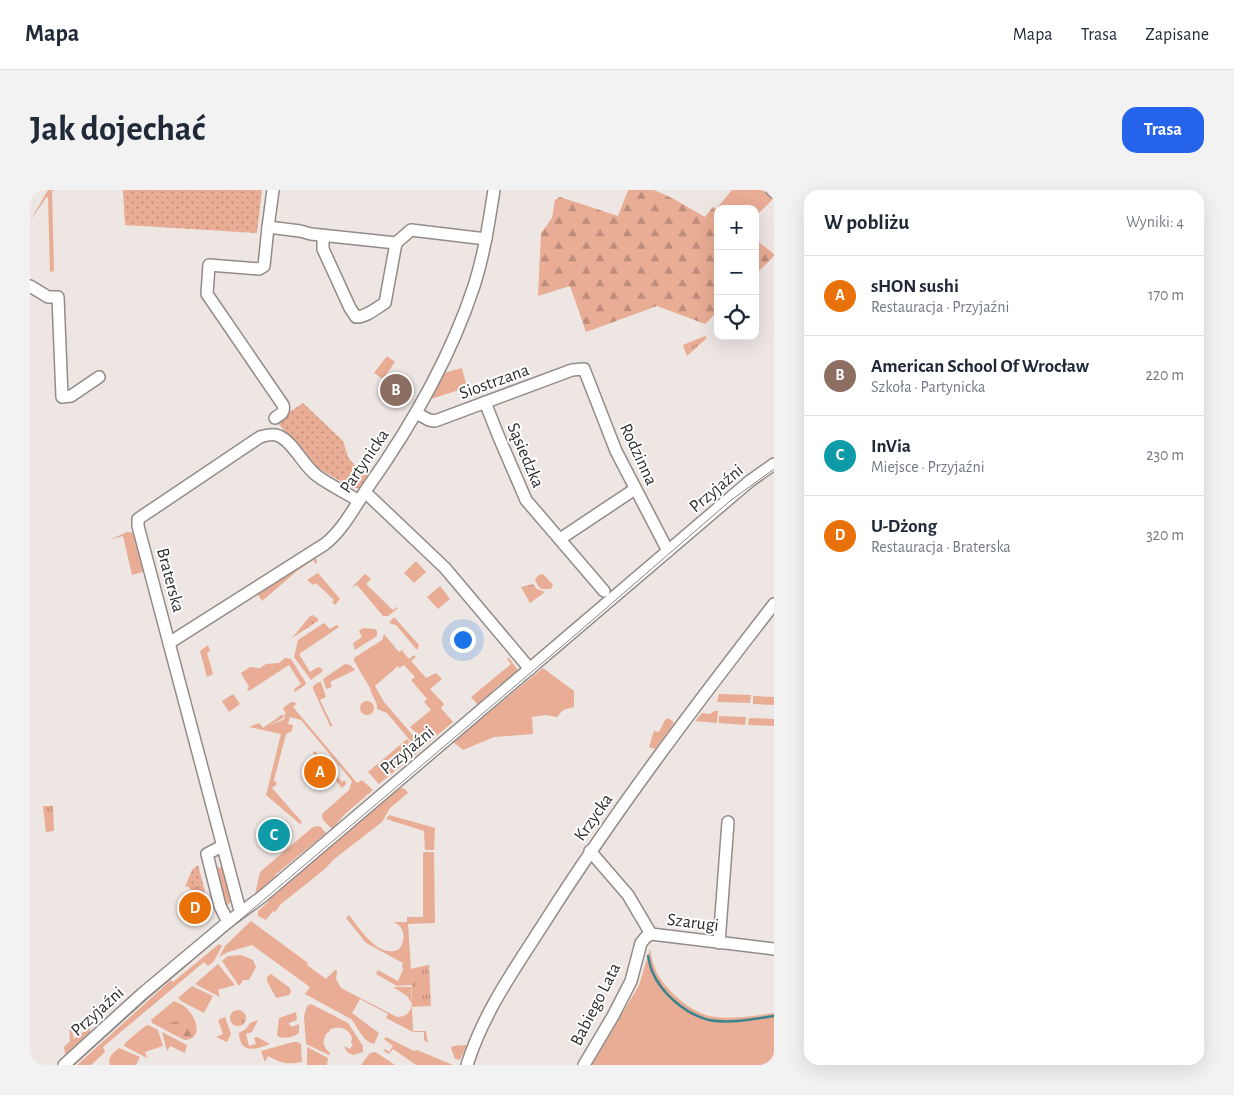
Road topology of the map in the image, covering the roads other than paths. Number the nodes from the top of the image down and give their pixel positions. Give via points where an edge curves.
1 (273, 190) edge
2 (494, 190) edge
3 (268, 228) junction
4 (323, 236) junction
5 (486, 239) junction
6 (396, 243) junction
7 (30, 286) edge
8 (584, 369) joint
9 (99, 378) dead end
10 (485, 402) junction
11 (416, 413) junction
12 (275, 418) dead end
13 (774, 464) edge
14 (635, 489) junction
15 (362, 496) junction
16 (560, 539) junction
17 (668, 551) junction
18 (604, 591) dead end
19 (774, 604) edge
20 (169, 644) junction
21 (530, 669) junction
22 (728, 822) dead end
23 (222, 846) junction
24 (590, 851) junction
25 (209, 859) junction
26 (226, 862) junction
27 (242, 911) junction
28 (228, 922) junction
29 (651, 934) junction
30 (718, 943) junction
31 (774, 949) edge
32 (64, 1065) edge
33 (467, 1065) edge
34 (584, 1065) edge

1 - 3 street
2 - 5 street, Partynicka
3 - 4 street
3 - 12 street via 264,266 260,269 209,265 208,294 283,405 282,413
4 - 6 street
4 - 6 street via 323,249 356,317 385,303
5 - 6 street via 411,230
5 - 11 street, Partynicka via 473,288 431,388
7 - 9 street via 48,297 58,297 62,397 71,396
8 - 10 street, Siostrzana via 572,370
8 - 14 street, Rodzinna via 616,452
10 - 11 street, Siostrzana via 435,421
10 - 16 street, Sąsiedzka via 522,495
11 - 15 street, Partynicka
13 - 17 street, Przyjaźni
14 - 16 street
14 - 17 street, Rodzinna
15 - 20 street, Partynicka via 329,541
15 - 20 street, Braterska via 317,476 286,442 271,434 260,437 142,515 138,526
15 - 21 street via 445,568
16 - 18 street, Sąsiedzka
17 - 21 street, Przyjaźni
19 - 24 street, Krzycka
20 - 23 street, Braterska
21 - 27 street, Przyjaźni
22 - 30 street
23 - 25 street
23 - 26 street, Braterska
24 - 29 street, Szarugi via 628,895
24 - 33 street, Krzycka via 494,1000
25 - 26 street
25 - 28 street via 220,906
26 - 27 street, Braterska via 238,907
27 - 28 street, Przyjaźni
28 - 32 street, Przyjaźni
29 - 30 street, Szarugi
29 - 34 street, Babiego Lata via 641,943 631,981
30 - 31 street, Szarugi

